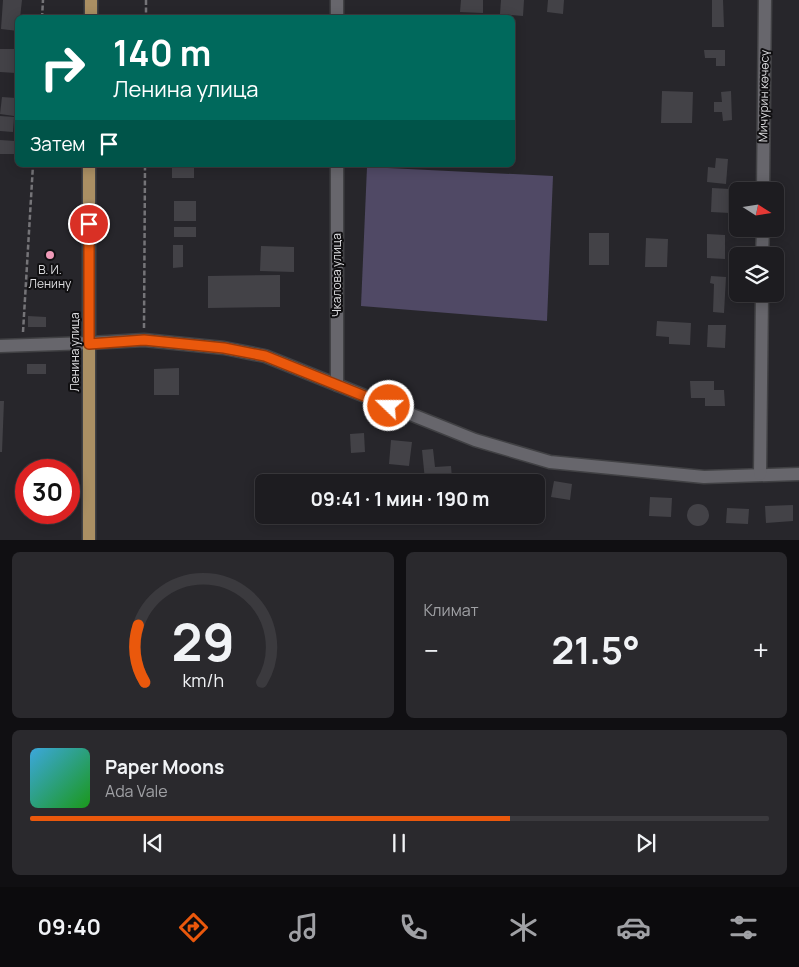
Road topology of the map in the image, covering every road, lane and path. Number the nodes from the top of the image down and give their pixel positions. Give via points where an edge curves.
1 (43, 0) edge
2 (91, 0) edge
3 (146, 0) edge
4 (337, 0) edge
5 (765, 0) edge
6 (42, 15) edge
7 (91, 15) edge
8 (146, 15) edge
9 (337, 15) edge
10 (33, 167) edge
11 (90, 167) edge
12 (145, 167) edge
13 (337, 167) edge
14 (763, 182) edge
15 (762, 302) edge
16 (144, 340) junction
17 (89, 344) junction
18 (0, 346) edge
19 (22, 346) junction
20 (337, 385) junction
21 (760, 474) junction
22 (799, 474) edge
23 (89, 540) edge

1 - 6 path
2 - 7 main road
3 - 8 path
4 - 9 street
5 - 14 street, Мичурин көчөсү
10 - 19 path
11 - 17 main road, Ленина улица
12 - 16 path
13 - 20 street, Чкалова улица
15 - 21 street
16 - 17 street
16 - 20 street via 224,348 265,356
17 - 19 street
17 - 23 main road, Ленина улица
18 - 19 street
20 - 21 street via 475,440 550,462 704,476
21 - 22 street

